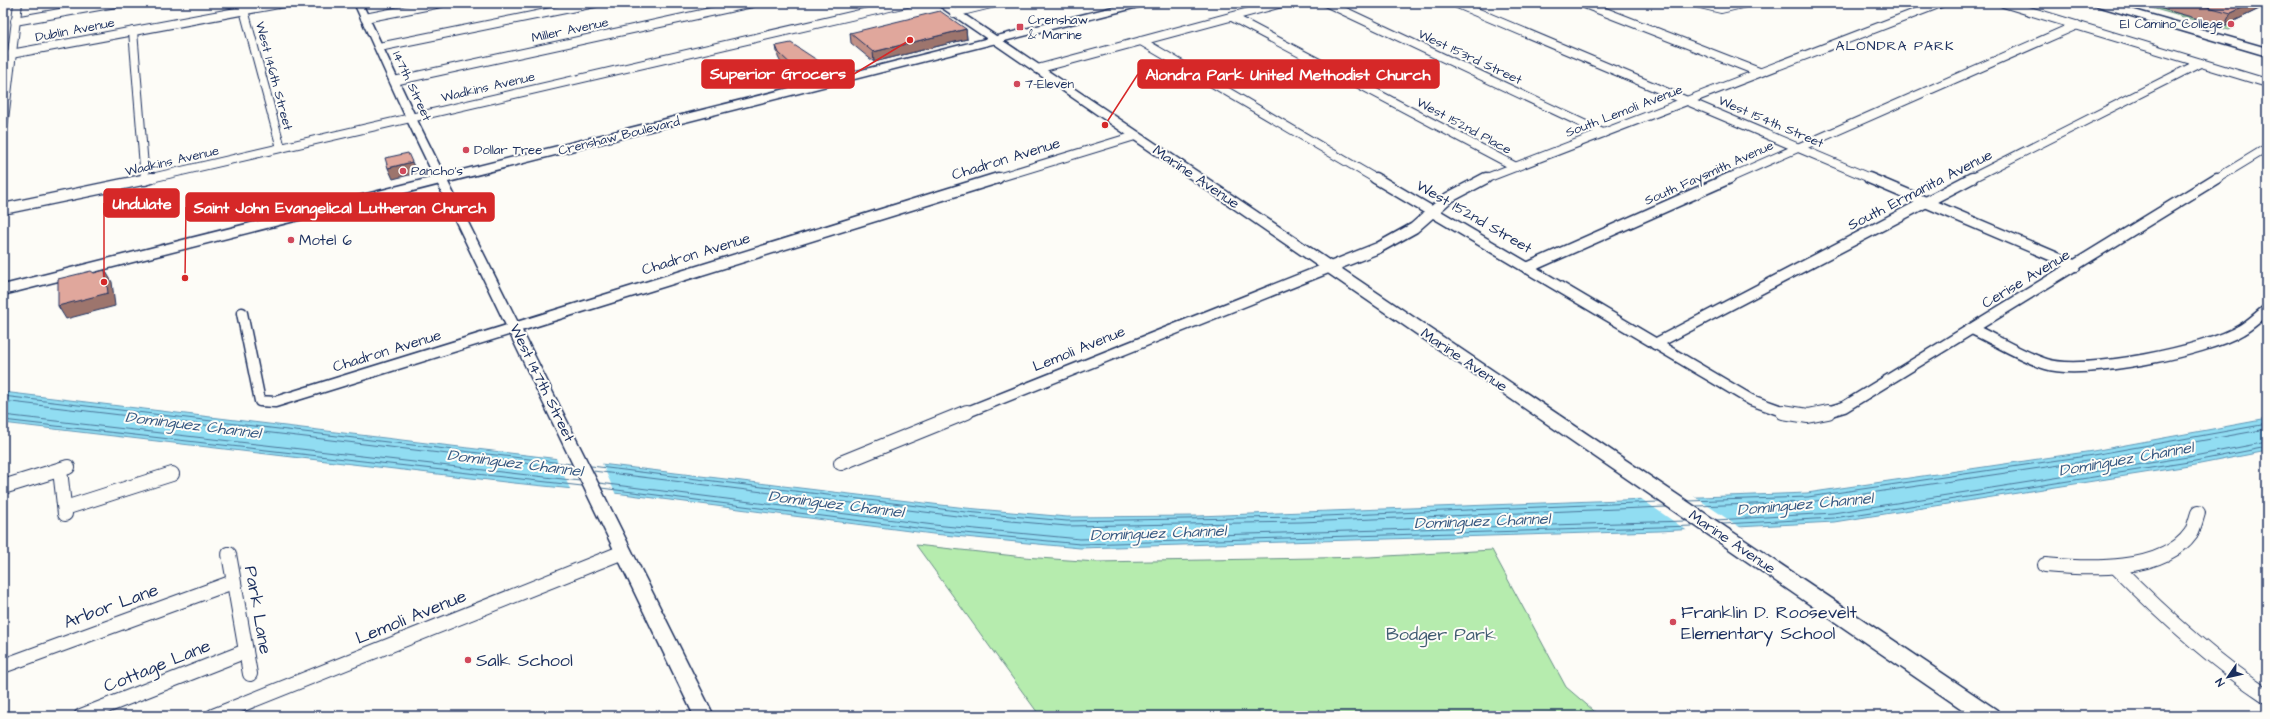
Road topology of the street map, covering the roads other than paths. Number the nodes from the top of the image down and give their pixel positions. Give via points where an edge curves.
1 (18, 3) edge
2 (116, 3) edge
3 (284, 3) edge
4 (358, 3) edge
5 (441, 3) edge
6 (595, 3) edge
7 (752, 3) edge
8 (907, 3) edge
9 (940, 3) edge
10 (995, 3) edge
11 (1142, 3) edge
12 (1282, 3) edge
13 (1327, 3) edge
14 (1455, 3) edge
15 (1582, 3) edge
16 (1746, 3) edge
17 (1942, 3) edge
18 (2003, 3) edge
19 (2098, 3) edge
20 (1699, 4) edge
21 (244, 10) junction
22 (954, 13) junction
23 (1232, 16) junction
24 (365, 18) junction
25 (15, 21) junction
26 (2077, 26) junction
27 (133, 31) junction
28 (994, 40) junction
29 (1141, 41) junction
30 (380, 47) junction
31 (2267, 52) edge
32 (11, 54) junction
33 (2200, 63) junction
34 (1037, 69) junction
35 (1759, 72) junction
36 (6, 75) edge
37 (394, 81) junction
38 (2267, 83) edge
39 (1686, 100) junction
40 (411, 118) junction
41 (3, 128) edge
42 (1603, 133) junction
43 (1135, 136) junction
44 (281, 148) junction
45 (1798, 148) junction
46 (2267, 148) edge
47 (1516, 167) junction
48 (145, 180) junction
49 (442, 180) junction
50 (1925, 202) junction
51 (3, 209) edge
52 (1431, 212) junction
53 (2076, 266) junction
54 (1329, 268) junction
55 (1527, 268) junction
56 (3, 290) edge
57 (2267, 310) edge
58 (242, 313) dead end
59 (515, 328) junction
60 (1972, 329) junction
61 (1655, 344) junction
62 (1793, 416) joint
63 (841, 463) dead end
64 (172, 474) dead end
65 (3, 487) edge
66 (2198, 513) dead end
67 (623, 552) junction
68 (229, 554) dead end
69 (2045, 565) dead end
70 (2116, 567) junction
71 (232, 582) junction
72 (246, 651) junction
73 (3, 666) edge
74 (250, 674) dead end
75 (2267, 696) edge
76 (106, 711) edge
77 (81, 716) edge
78 (213, 716) edge
79 (704, 716) edge
80 (1989, 716) edge

1 - 25 street
2 - 25 street
3 - 21 street, Dublin Avenue
4 - 24 street, 147th Street
5 - 24 street
6 - 30 street
7 - 37 street, Miller Avenue
8 - 40 street, Wadkins Avenue
9 - 22 main road, Marine Avenue
10 - 22 street
11 - 28 main road, Crenshaw Boulevard
12 - 23 street
13 - 42 street, West 153rd Street
14 - 39 street, West 154th Street
15 - 35 street
16 - 20 street via 1718,10
17 - 35 street, South Lemoli Avenue
18 - 26 street
19 - 31 main road
21 - 27 street, Dublin Avenue
21 - 44 street, West 146th Street
22 - 28 main road, Marine Avenue
23 - 29 street
23 - 47 street, West 152nd Place
24 - 30 street, 147th Street
25 - 32 street
26 - 33 street
26 - 45 street, South Faysmith Avenue
27 - 32 street, Dublin Avenue
27 - 48 street
28 - 34 main road, Marine Avenue
28 - 49 main road, Crenshaw Boulevard
29 - 34 street
29 - 52 street, West 152nd Street
30 - 37 street, 147th Street
32 - 36 street
33 - 38 street
33 - 50 street, South Ermanita Avenue
34 - 43 main road, Marine Avenue
35 - 39 street, South Lemoli Avenue
36 - 41 street
37 - 40 street, 147th Street
39 - 42 street, South Lemoli Avenue
39 - 45 street, West 154th Street
40 - 44 street, Wadkins Avenue
40 - 49 street, 147th Street
42 - 47 street, South Lemoli Avenue
43 - 54 main road, Marine Avenue
43 - 59 street, Chadron Avenue
44 - 48 street, Wadkins Avenue
45 - 50 street, West 154th Street
45 - 55 street, South Faysmith Avenue
46 - 53 street, Cerise Avenue
47 - 52 street, South Lemoli Avenue via 1466,188
48 - 51 street, Wadkins Avenue
49 - 56 main road, Crenshaw Boulevard
49 - 59 street, West 147th Street
50 - 53 street, West 154th Street
50 - 61 street, South Ermanita Avenue
52 - 54 street, South Lemoli Avenue via 1414,228 1392,242
52 - 55 street, West 152nd Street
53 - 60 street, Cerise Avenue
54 - 63 street, Lemoli Avenue
54 - 80 main road, Marine Avenue
55 - 61 street, West 152nd Street
57 - 60 street via 2240,331 2186,352 2087,368 2046,364
58 - 59 street, Chadron Avenue via 260,401 267,402 275,402
59 - 67 street, West 147th Street
60 - 62 street, Cerise Avenue via 1844,407 1818,416
61 - 62 street, West 152nd Street via 1751,400
64 - 65 street via 65,511 64,468
66 - 70 street via 2195,527 2185,541 2141,563
67 - 78 street, Lemoli Avenue
67 - 79 street, West 147th Street
68 - 71 street, Park Lane
69 - 70 street via 2081,569
70 - 75 street via 2211,658
71 - 72 street, Park Lane
71 - 73 street, Arbor Lane
72 - 74 street, Park Lane
72 - 76 street, Cottage Lane
76 - 77 street, Cottage Lane

